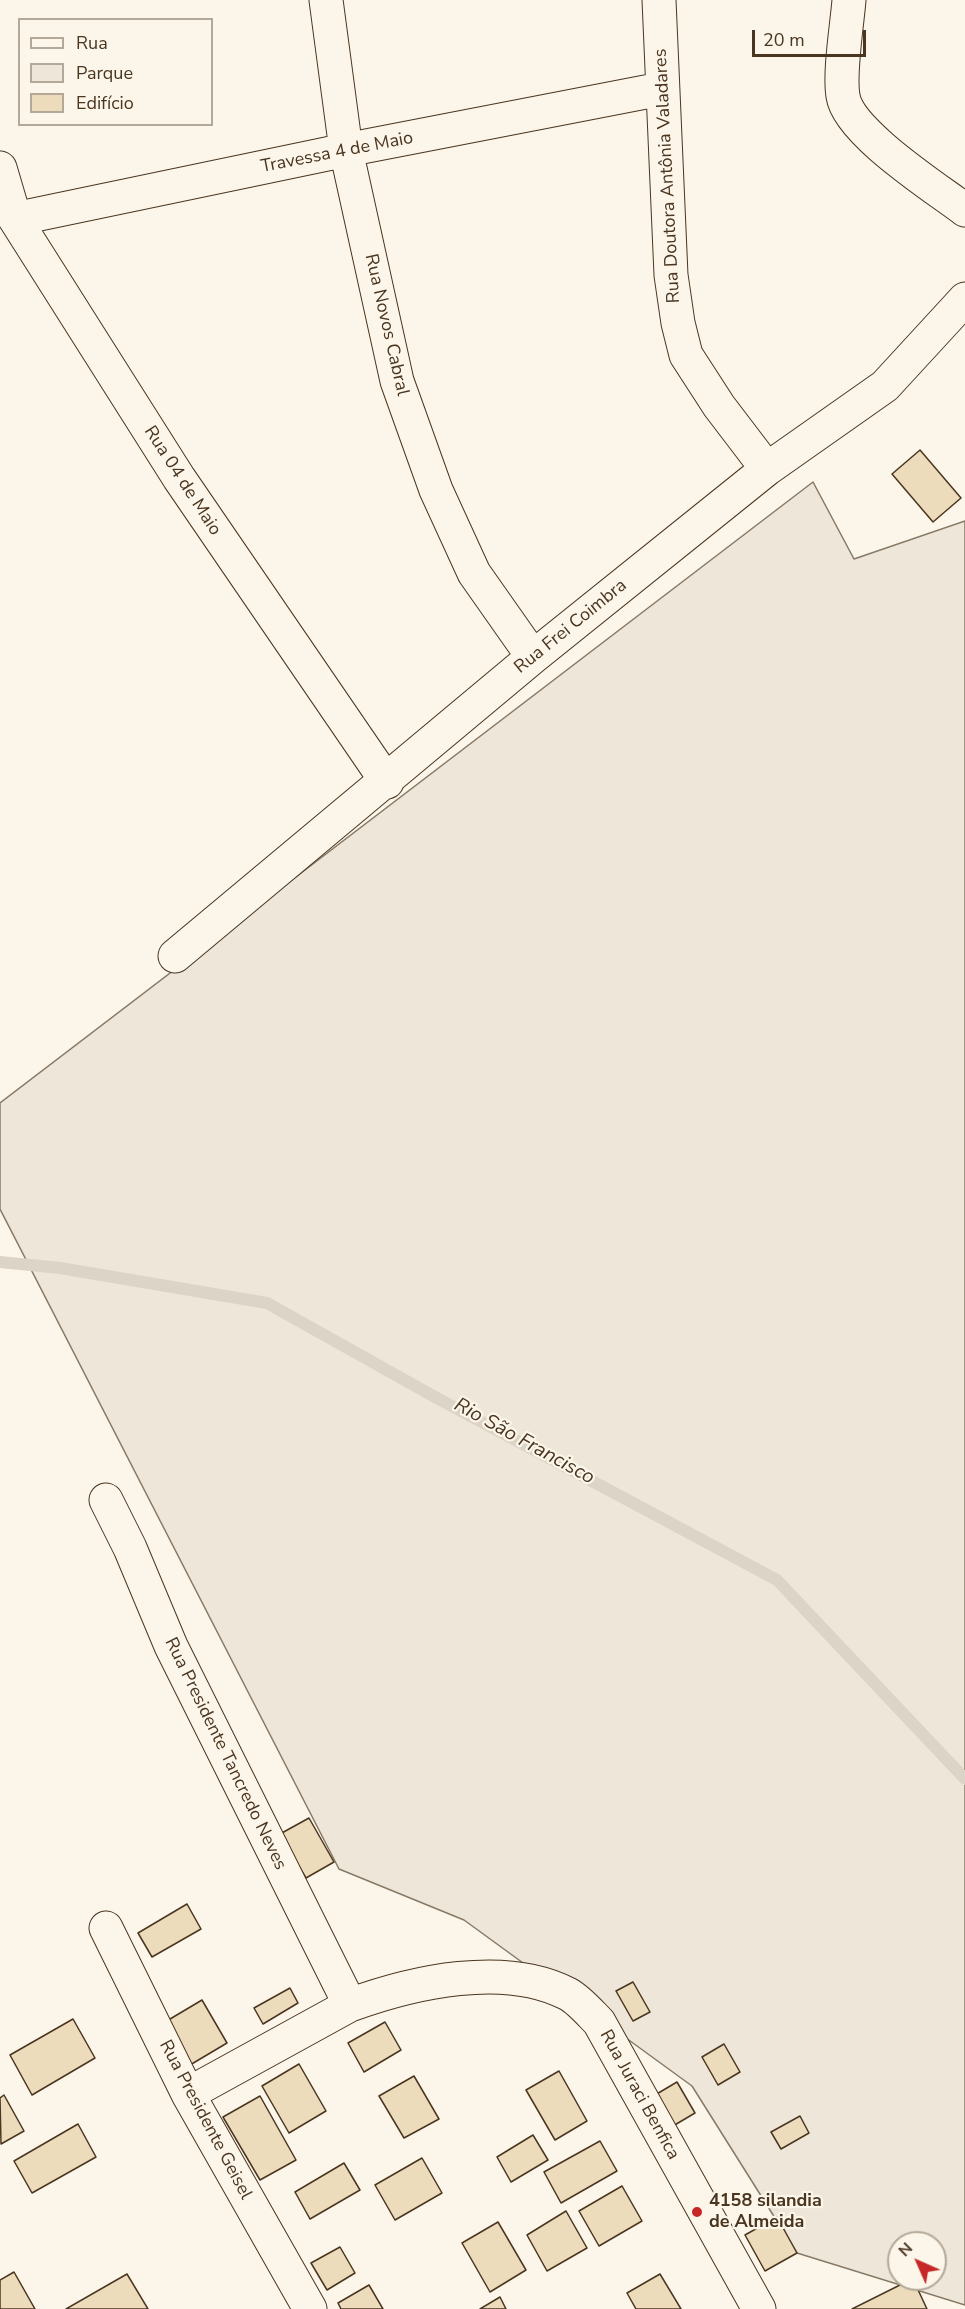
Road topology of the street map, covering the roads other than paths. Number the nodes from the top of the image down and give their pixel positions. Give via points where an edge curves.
1 (326, 0) edge
2 (659, 0) edge
3 (849, 0) edge
4 (661, 89) junction
5 (346, 150) junction
6 (0, 168) edge
7 (965, 210) edge
8 (15, 219) junction
9 (965, 299) edge
10 (767, 469) junction
11 (534, 657) junction
12 (387, 782) junction
13 (175, 956) dead end
14 (106, 1500) dead end
15 (106, 1928) dead end
16 (350, 2005) junction
17 (188, 2094) junction
18 (310, 2309) edge
19 (759, 2309) edge

1 - 5 street, Rua Novos Cabral
2 - 4 street, Rua Doutora Antônia Valadares
3 - 7 street via 843,97 851,115 873,140
4 - 5 street, Travessa 4 de Maio
4 - 10 street, Rua Doutora Antônia Valadares via 671,275 686,356
5 - 8 street, Travessa 4 de Maio
5 - 11 street, Rua Novos Cabral via 397,381 432,479 474,573
6 - 8 street, Rua 04 de Maio
8 - 12 street, Rua 04 de Maio via 179,478
9 - 10 street, Rua Frei Coimbra via 885,386
10 - 11 street, Rua Frei Coimbra
11 - 12 street, Rua Frei Coimbra
12 - 13 street, Rua Frei Coimbra
14 - 16 street, Rua Presidente Tancredo Neves via 171,1646
15 - 17 street, Rua Presidente Geisel
16 - 17 street, Rua Juraci Benfica
16 - 19 street, Rua Juraci Benfica via 454,1978 529,1980 570,1995 599,2022
17 - 18 street, Rua Presidente Geisel

